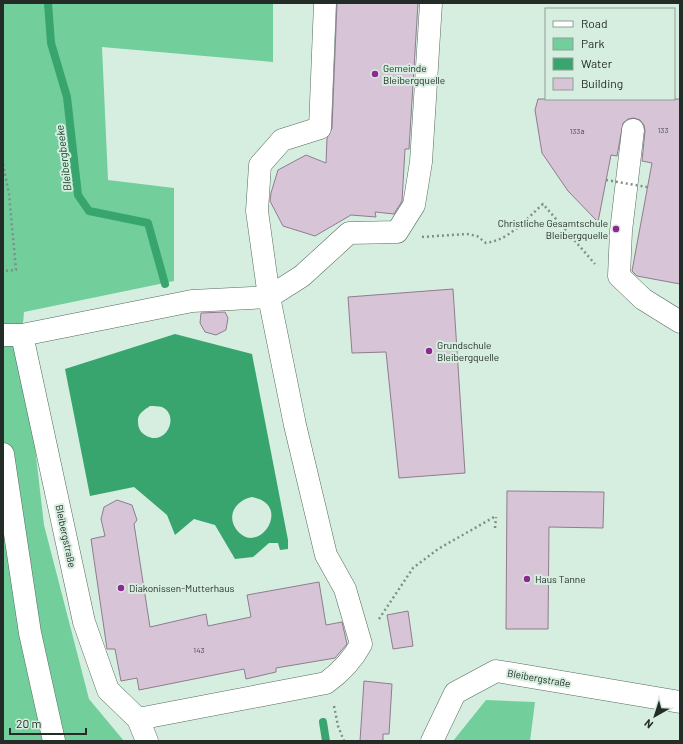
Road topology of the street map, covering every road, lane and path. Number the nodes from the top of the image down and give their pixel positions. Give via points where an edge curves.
1 (325, 3) edge
2 (431, 3) edge
3 (633, 130) dead end
4 (3, 164) edge
5 (606, 180) dead end
6 (647, 187) dead end
7 (430, 236) dead end
8 (3, 271) edge
9 (619, 276) junction
10 (269, 297) junction
11 (680, 322) edge
12 (13, 335) edge
13 (3, 454) edge
14 (495, 528) dead end
15 (361, 644) junction
16 (340, 672) junction
17 (680, 702) edge
18 (138, 719) junction
19 (54, 741) edge
20 (147, 741) edge
21 (344, 741) edge
22 (432, 741) edge

1 - 10 street via 320,128 282,140 260,165 257,211
2 - 10 street via 421,162 414,205 397,232 349,233 302,276
3 - 9 street via 621,232
4 - 8 path via 9,194 16,270
5 - 6 path, bridge
7 - 9 path via 467,234 477,236 486,243 498,241 507,237 543,204 598,267
9 - 11 street via 643,299
10 - 12 street via 192,301
10 - 15 street via 295,426 326,555 346,588
12 - 18 street, Bleibergstraße via 84,622 108,690
13 - 19 street via 30,633
14 - 15 path via 496,516 438,549 413,568
15 - 16 street via 354,658
16 - 18 street via 326,683
16 - 21 path via 333,697 338,726
17 - 22 street, Bleibergstraße via 496,671 456,693
18 - 20 street, Bleibergstraße

